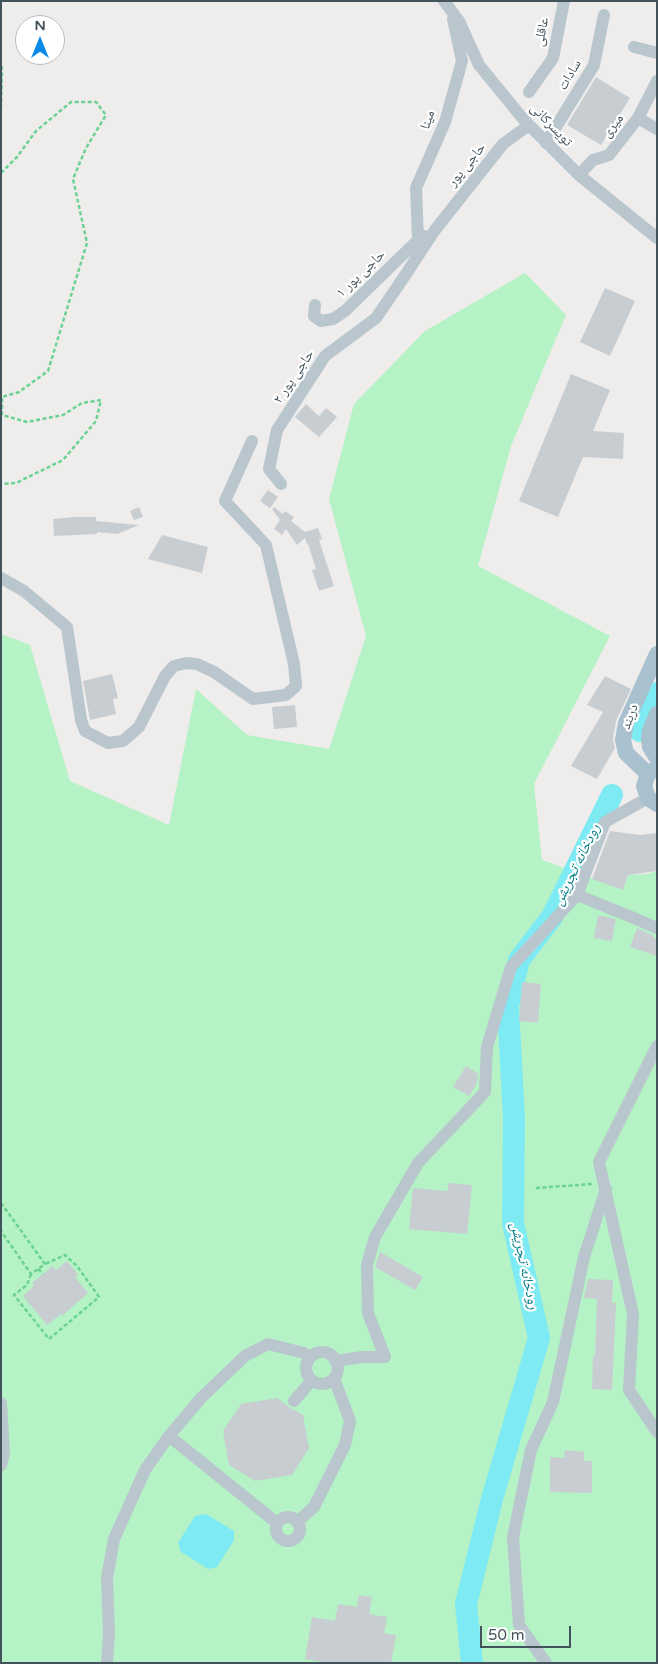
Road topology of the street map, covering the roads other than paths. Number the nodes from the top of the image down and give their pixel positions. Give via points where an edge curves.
1 (564, 1) edge
2 (448, 5) edge
3 (604, 15) dead end
4 (634, 47) dead end
5 (657, 53) edge
6 (657, 81) edge
7 (530, 92) dead end
8 (638, 118) junction
9 (529, 125) junction
10 (657, 129) edge
11 (546, 143) junction
12 (579, 175) junction
13 (435, 230) junction
14 (657, 238) edge
15 (418, 240) junction
16 (315, 305) dead end
17 (252, 441) dead end
18 (282, 484) dead end
19 (1, 578) edge
20 (657, 654) edge
21 (657, 714) edge
22 (657, 758) edge
23 (652, 771) edge
24 (652, 801) edge
25 (578, 895) junction
26 (657, 928) edge
27 (657, 1046) edge
28 (605, 1186) junction
29 (310, 1358) junction
30 (335, 1361) junction
31 (334, 1378) junction
32 (312, 1380) junction
33 (294, 1401) dead end
34 (1, 1403) edge
35 (657, 1432) edge
36 (169, 1436) junction
37 (1, 1465) edge
38 (297, 1522) junction
39 (278, 1523) junction
40 (107, 1663) edge
41 (546, 1663) edge

1 - 7 street, عاقلی via 553,58
2 - 9 street, تویسرکانی via 460,21 479,65
2 - 15 street, مینا via 462,61 445,122 416,188
3 - 11 street, سادات via 594,65
4 - 5 street
6 - 8 street, میری
8 - 10 street
8 - 12 street, میری via 609,155 593,160
9 - 11 street, تویسرکانی
9 - 13 street, حاجی پور via 503,144
11 - 12 street, تویسرکانی
12 - 14 street, تویسرکانی
13 - 15 street, حاجی پور ۱
13 - 18 street, حاجی پور ۲ via 376,318 325,356 277,430 269,469
15 - 16 street, حاجی پور ۱ via 346,311 333,319 321,321 314,316
17 - 19 street via 225,501 266,545 294,664 296,686 286,695 253,699 197,664 174,666 165,676 139,728 123,741 108,743 85,731 81,720 67,627 24,590
20 - 23 main road, دربند via 626,723 623,740 626,753
21 - 22 main road, دربند via 649,739
23 - 24 main road via 644,786
24 - 25 street via 605,822
25 - 26 street
25 - 30 street via 511,967 487,1047 485,1092 418,1163 375,1237 367,1265 368,1313 385,1357
27 - 28 street via 599,1162
28 - 35 street via 633,1314 629,1390
28 - 41 street via 584,1258 553,1402 531,1450 514,1537 519,1625
29 - 30 street via 324,1353
29 - 32 street via 306,1367
29 - 36 street via 304,1353 268,1344 245,1356 201,1398
30 - 31 street via 337,1370
31 - 32 street via 321,1384
31 - 38 street via 350,1421 345,1445 314,1507
32 - 33 street
34 - 37 street via 4,1453
36 - 39 street
36 - 40 street via 145,1470 114,1539 107,1578
38 - 39 street via 287,1517
38 - 39 street via 300,1528 292,1540 280,1538 276,1531

